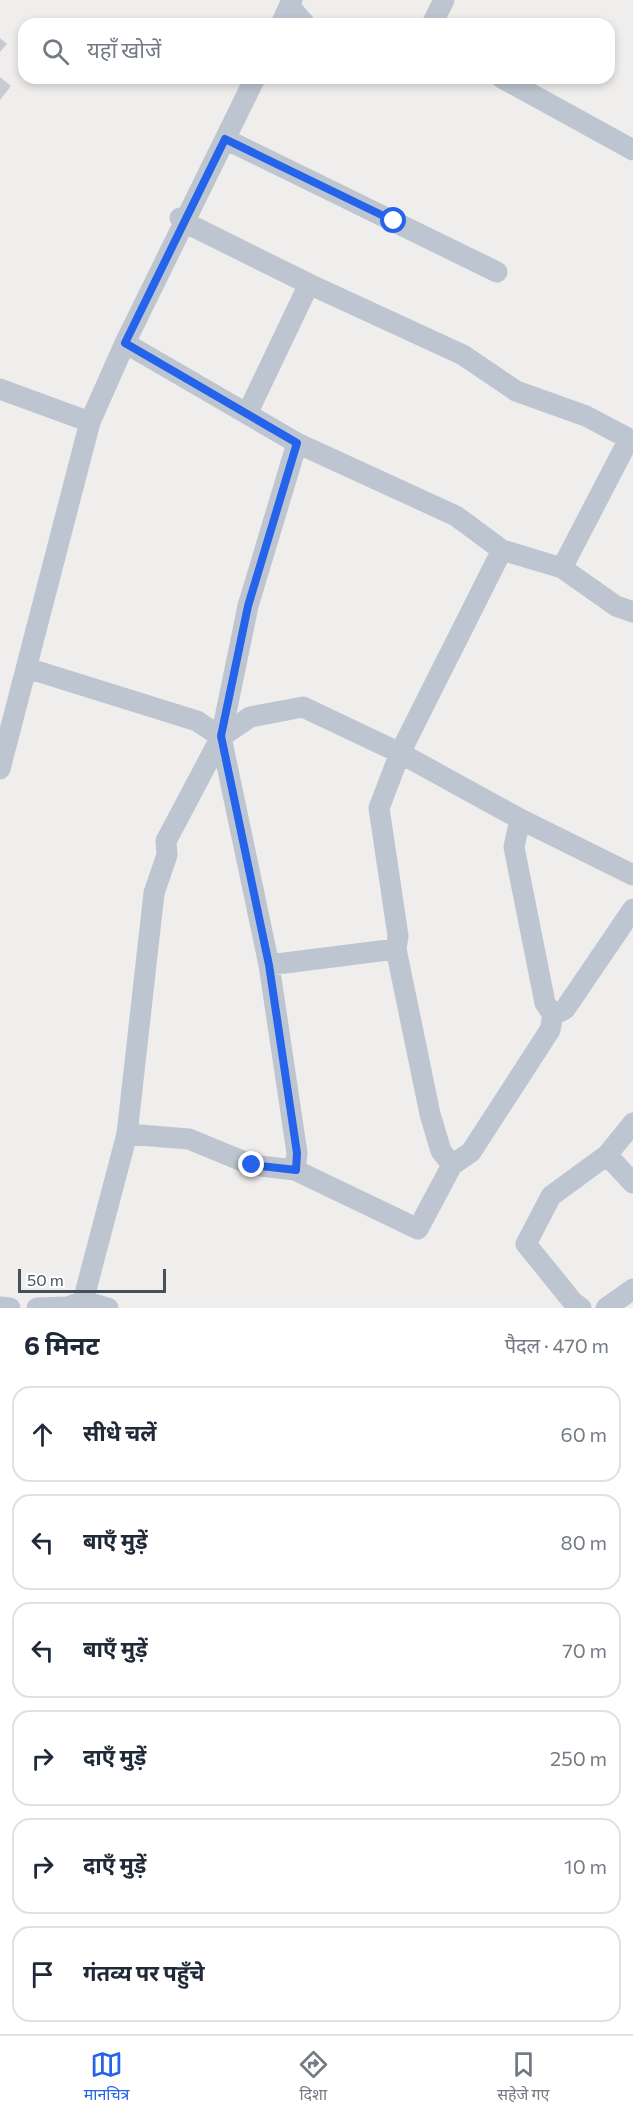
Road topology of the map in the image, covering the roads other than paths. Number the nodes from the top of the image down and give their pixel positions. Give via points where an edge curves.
1 (444, 0) edge
2 (435, 18) edge
3 (252, 84) edge
4 (513, 84) edge
5 (225, 139) junction
6 (633, 150) edge
7 (182, 220) junction
8 (497, 272) dead end
9 (309, 284) junction
10 (125, 343) junction
11 (0, 389) edge
12 (247, 414) junction
13 (90, 422) junction
14 (631, 440) edge
15 (297, 443) junction
16 (502, 550) junction
17 (562, 568) junction
18 (633, 612) edge
19 (27, 668) junction
20 (221, 736) junction
21 (400, 753) junction
22 (0, 769) edge
23 (520, 819) junction
24 (633, 875) edge
25 (633, 909) edge
26 (396, 949) junction
27 (269, 965) junction
28 (554, 1015) junction
29 (633, 1123) edge
30 (127, 1134) junction
31 (607, 1155) junction
32 (452, 1165) junction
33 (296, 1170) junction
34 (633, 1183) edge
35 (633, 1289) edge
36 (83, 1301) junction
37 (0, 1307) edge
38 (10, 1308) edge
39 (37, 1308) edge
40 (108, 1308) edge
41 (581, 1308) edge
42 (606, 1308) edge

1 - 2 street
3 - 5 street
4 - 6 street
5 - 7 street
5 - 8 street
7 - 9 street
7 - 10 street
9 - 12 street
9 - 14 street via 463,355 516,391 586,416
10 - 12 street
10 - 13 street
11 - 13 street
12 - 15 street
13 - 19 street
14 - 17 street
15 - 16 street via 456,516
15 - 20 street via 248,606
16 - 17 street
16 - 21 street
17 - 18 street via 616,606
19 - 20 street via 197,721
19 - 22 street
20 - 21 street via 250,717 303,707
20 - 27 street
20 - 30 street via 166,841 167,855 154,893
21 - 23 street
21 - 26 street via 379,808 398,936
23 - 24 street
23 - 28 street via 514,848 545,1003
25 - 28 street via 566,1009
26 - 27 street
26 - 32 street via 430,1114 441,1151
27 - 33 street via 297,1153
28 - 32 street via 550,1030 471,1152
29 - 31 street
30 - 33 street via 189,1139 252,1165
30 - 36 street
31 - 34 street
31 - 41 street via 551,1196 526,1244
32 - 33 street via 418,1229
35 - 42 street
36 - 39 street via 68,1307
36 - 40 street
37 - 38 street

